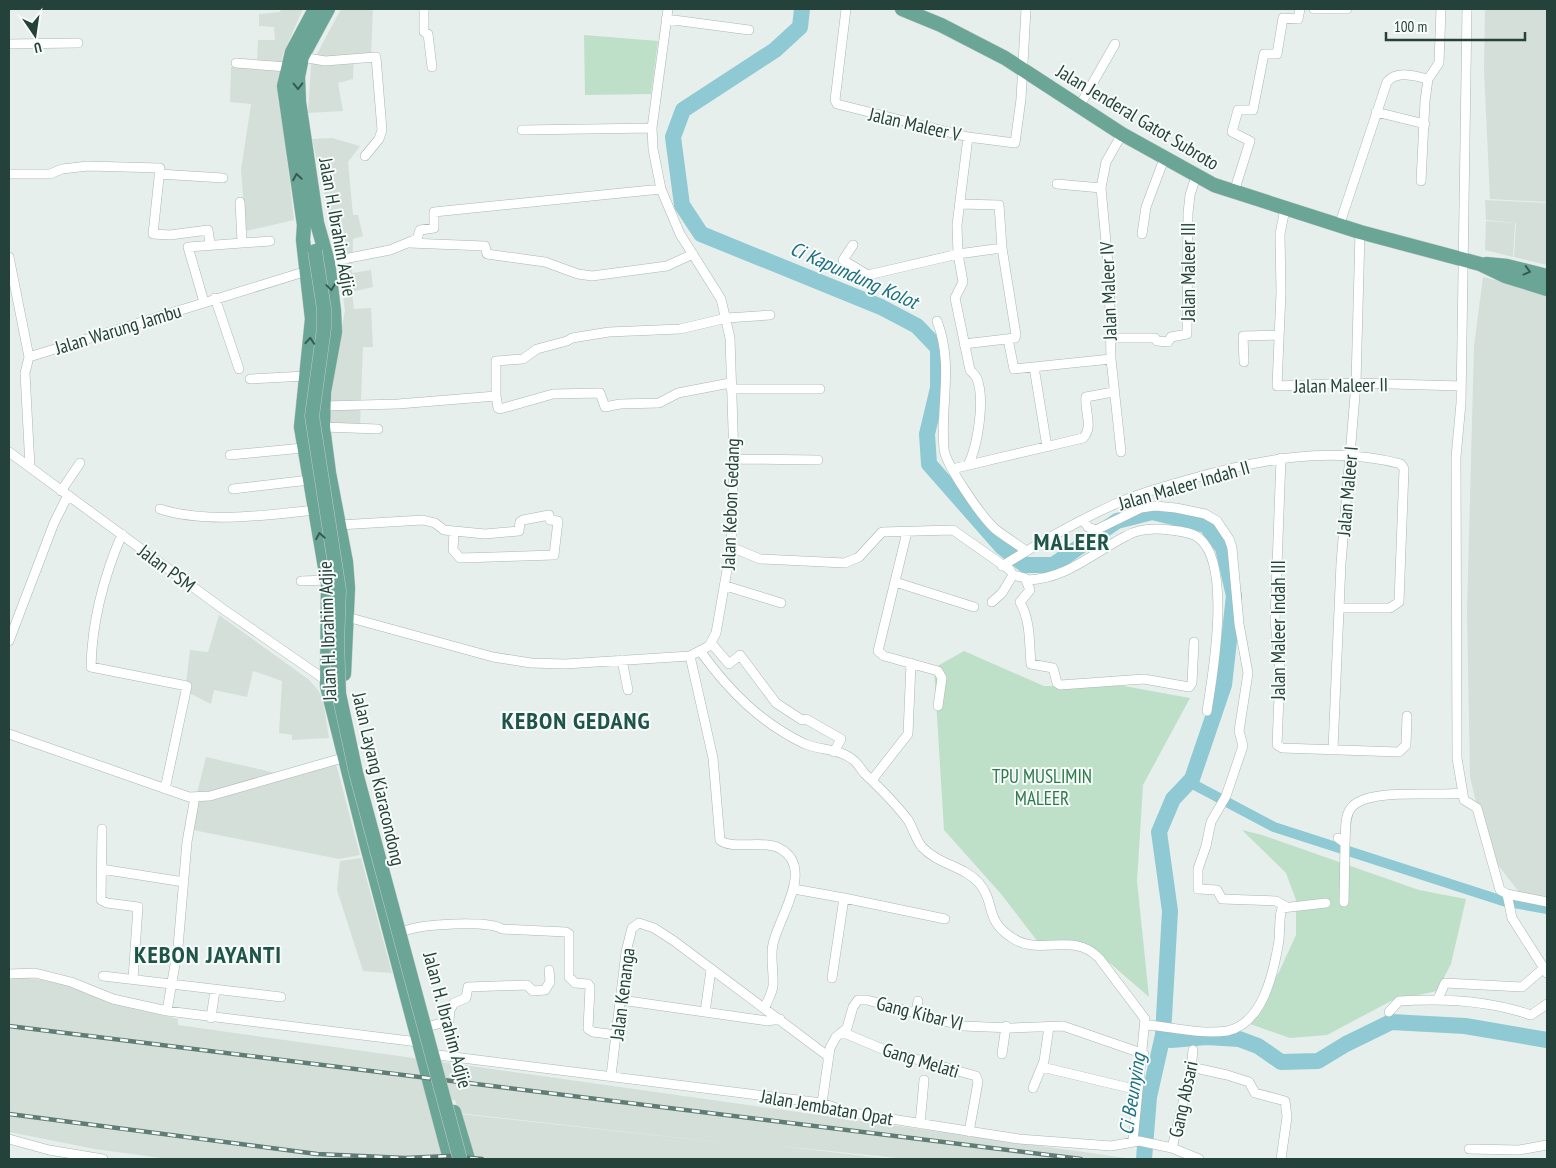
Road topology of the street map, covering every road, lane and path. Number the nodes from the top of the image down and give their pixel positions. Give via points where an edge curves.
1 (315, 9) edge
2 (328, 9) edge
3 (424, 9) edge
4 (668, 9) edge
5 (846, 9) edge
6 (902, 9) edge
7 (1026, 9) edge
8 (1300, 9) edge
9 (1314, 9) edge
10 (1347, 9) edge
11 (1441, 9) edge
12 (1467, 9) edge
13 (666, 19) junction
14 (749, 30) dead end
15 (9, 44) edge
16 (78, 44) dead end
17 (1115, 44) dead end
18 (302, 57) junction
19 (236, 63) dead end
20 (287, 66) junction
21 (432, 67) dead end
22 (1022, 69) junction
23 (1428, 79) junction
24 (1079, 107) junction
25 (1376, 112) junction
26 (1425, 124) junction
27 (652, 128) junction
28 (522, 130) dead end
29 (1122, 134) junction
30 (968, 137) junction
31 (365, 156) dead end
32 (1164, 159) junction
33 (9, 174) edge
34 (159, 174) junction
35 (223, 178) dead end
36 (1194, 181) junction
37 (1421, 181) dead end
38 (1057, 184) dead end
39 (1102, 188) junction
40 (661, 189) junction
41 (1234, 192) junction
42 (240, 202) dead end
43 (960, 204) junction
44 (1285, 210) junction
45 (311, 225) junction
46 (1339, 226) junction
47 (1360, 232) junction
48 (1142, 234) dead end
49 (270, 241) dead end
50 (242, 242) junction
51 (210, 244) junction
52 (405, 244) junction
53 (853, 245) dead end
54 (1002, 248) junction
55 (694, 251) junction
56 (958, 254) junction
57 (9, 257) edge
58 (1463, 259) junction
59 (328, 262) junction
60 (1480, 264) junction
61 (307, 271) junction
62 (1547, 276) edge
63 (1547, 289) edge
64 (216, 298) junction
65 (204, 302) junction
66 (770, 315) dead end
67 (727, 318) junction
68 (936, 321) dead end
69 (1279, 335) junction
70 (1110, 338) junction
71 (1008, 339) junction
72 (964, 344) junction
73 (29, 357) junction
74 (1111, 359) junction
75 (1244, 362) dead end
76 (1034, 367) junction
77 (239, 369) dead end
78 (306, 376) junction
79 (250, 379) dead end
80 (1356, 383) junction
81 (730, 386) junction
82 (1461, 386) junction
83 (820, 389) dead end
84 (1113, 392) junction
85 (496, 396) junction
86 (324, 406) junction
87 (323, 427) junction
88 (378, 429) dead end
89 (1047, 447) junction
90 (303, 448) junction
91 (9, 452) edge
92 (1121, 452) dead end
93 (230, 455) dead end
94 (1350, 456) junction
95 (1281, 458) junction
96 (734, 459) junction
97 (818, 460) dead end
98 (80, 463) dead end
99 (968, 465) junction
100 (30, 467) junction
101 (952, 469) junction
102 (309, 480) junction
103 (233, 489) dead end
104 (65, 493) junction
105 (160, 509) dead end
106 (315, 510) junction
107 (1084, 521) junction
108 (339, 526) junction
109 (454, 531) junction
110 (907, 532) junction
111 (122, 534) junction
112 (731, 547) junction
113 (1026, 550) junction
114 (1004, 565) junction
115 (1013, 575) junction
116 (328, 580) junction
117 (1027, 580) junction
118 (301, 581) dead end
119 (895, 582) junction
120 (726, 586) junction
121 (781, 602) dead end
122 (992, 602) dead end
123 (974, 607) dead end
124 (1340, 608) junction
125 (348, 617) junction
126 (9, 641) edge
127 (1194, 642) dead end
128 (711, 643) junction
129 (701, 652) junction
130 (690, 656) junction
131 (622, 660) junction
132 (911, 663) junction
133 (344, 670) junction
134 (327, 680) junction
135 (344, 685) junction
136 (628, 690) dead end
137 (938, 706) dead end
138 (1207, 711) dead end
139 (1407, 716) dead end
140 (9, 734) edge
141 (348, 749) junction
142 (1333, 749) junction
143 (834, 752) junction
144 (872, 780) junction
145 (165, 789) junction
146 (1461, 793) junction
147 (195, 797) junction
148 (102, 828) dead end
149 (101, 868) junction
150 (184, 882) junction
151 (794, 889) junction
152 (844, 898) junction
153 (1508, 899) junction
154 (1344, 902) dead end
155 (1547, 902) edge
156 (1326, 903) dead end
157 (1286, 906) junction
158 (946, 919) dead end
159 (405, 931) junction
160 (549, 970) dead end
161 (712, 970) junction
162 (1545, 971) edge
163 (9, 974) edge
164 (103, 976) dead end
165 (832, 978) dead end
166 (133, 979) junction
167 (172, 984) junction
168 (215, 990) junction
169 (281, 998) dead end
170 (1438, 998) junction
171 (621, 1000) junction
172 (918, 1001) dead end
173 (1547, 1004) edge
174 (765, 1007) junction
175 (1391, 1009) dead end
176 (167, 1011) junction
177 (705, 1012) junction
178 (916, 1014) junction
179 (211, 1018) junction
180 (780, 1019) junction
181 (1148, 1025) junction
182 (430, 1026) junction
183 (1006, 1026) junction
184 (1048, 1027) junction
185 (842, 1032) junction
186 (617, 1035) junction
187 (418, 1042) junction
188 (1193, 1050) dead end
189 (1002, 1054) dead end
190 (1144, 1054) junction
191 (438, 1055) junction
192 (828, 1056) junction
193 (1042, 1067) junction
194 (1191, 1067) junction
195 (611, 1076) junction
196 (924, 1080) dead end
197 (1033, 1088) dead end
198 (1138, 1090) junction
199 (822, 1102) junction
200 (920, 1124) junction
201 (969, 1132) junction
202 (9, 1138) edge
203 (462, 1139) junction
204 (1136, 1141) junction
205 (445, 1143) junction
206 (1546, 1146) edge
207 (1172, 1148) junction
208 (1469, 1148) dead end
209 (103, 1159) edge
210 (450, 1159) edge
211 (460, 1159) edge
212 (468, 1159) edge
213 (1199, 1159) edge
214 (1281, 1159) edge

1 - 20 main road, Jalan H. Ibrahim Adjie
2 - 18 main road, Jalan H. Ibrahim Adjie
3 - 21 street via 424,32 428,34
4 - 13 street, Jalan Kebon Gedang
5 - 30 street, Jalan Maleer V via 837,104
6 - 22 main road, Jalan Jenderal Gatot Subroto via 941,25
7 - 22 street
8 - 41 street via 1298,19 1283,18 1278,54 1264,54 1253,110 1238,110 1232,132 1250,140
9 - 10 street
11 - 23 street via 1439,63
12 - 58 street
13 - 14 street
13 - 27 street, Jalan Kebon Gedang
15 - 16 street
17 - 24 street
18 - 31 street via 325,61 376,57 382,130
18 -> 45 main road, Jalan H. Ibrahim Adjie via 298,77 299,102
19 - 20 street
45 -> 20 main road, Jalan H. Ibrahim Adjie via 286,109 284,86
22 - 24 main road, Jalan Jenderal Gatot Subroto
22 - 30 street, Jalan Maleer V via 1016,142
23 - 25 street via 1406,74 1391,77
23 - 26 street
24 - 29 main road, Jalan Jenderal Gatot Subroto
25 - 26 street
25 - 46 street
26 - 37 street
27 - 28 street
27 - 40 street, Jalan Kebon Gedang
29 - 32 main road, Jalan Jenderal Gatot Subroto
29 - 39 street, Jalan Maleer IV via 1106,162
30 - 43 street
32 - 36 main road, Jalan Jenderal Gatot Subroto
32 - 48 street via 1146,207
33 - 34 street via 50,174 88,166 160,168
34 - 35 street
34 - 51 street via 152,234 170,236 208,230
36 - 41 main road, Jalan Jenderal Gatot Subroto
36 - 70 street, Jalan Maleer III via 1188,213 1187,334 1171,336 1168,342 1157,341 1156,338
38 - 39 street
39 - 70 street, Jalan Maleer IV
40 - 52 street via 433,213 434,228 420,230 418,238
40 - 55 street, Jalan Kebon Gedang via 680,234
41 - 44 main road, Jalan Jenderal Gatot Subroto
42 - 50 street
43 - 54 street via 997,204
43 - 56 street
44 - 46 main road, Jalan Jenderal Gatot Subroto
44 - 69 street, Jalan Maleer II via 1280,234
45 - 59 main road, Jalan H. Ibrahim Adjie
45 - 61 main road, Jalan H. Ibrahim Adjie via 303,240
45 - 211 main road, Jalan Layang Kiaracondong, bridge via 324,310 312,416 339,590 339,694 356,773
46 - 47 main road, Jalan Jenderal Gatot Subroto
47 - 58 main road, Jalan Jenderal Gatot Subroto
47 - 80 street, Jalan Maleer I
49 - 50 street
50 - 51 street
51 - 65 street via 188,247
52 - 55 street via 485,246 487,254 545,262 585,275 668,266
52 - 59 street
53 - 56 street via 843,260 868,275
54 - 56 street
54 - 71 street via 1016,335
55 - 67 street, Jalan Kebon Gedang via 717,289
56 - 72 street via 963,282 955,298
57 - 73 street, Jalan Warung Jambu
58 - 60 main road, Jalan Jenderal Gatot Subroto
58 - 82 street
59 -> 86 main road, Jalan H. Ibrahim Adjie via 334,332
60 -> 62 main road, Jalan Jenderal Gatot Subroto via 1508,266
60 - 63 main road, Jalan Jenderal Gatot Subroto
61 - 64 street, Jalan Warung Jambu
78 -> 61 main road, Jalan H. Ibrahim Adjie via 312,319
64 - 65 street, Jalan Warung Jambu
64 - 77 street
65 - 73 street, Jalan Warung Jambu
66 - 67 street
67 - 81 street, Jalan Kebon Gedang
67 - 85 street via 680,329 598,333 572,338 532,352 523,359 495,362
68 - 101 street via 942,338 947,377 944,452
69 - 75 street via 1243,336
69 - 80 street, Jalan Maleer II via 1277,386
70 - 74 street, Jalan Maleer IV
71 - 72 street
71 - 76 street via 1013,369
72 - 99 street via 970,370 977,378 980,397 974,454
73 - 100 street via 25,373
74 - 76 street
74 - 84 street, Jalan Maleer IV
76 - 89 street
78 - 79 street
78 - 90 main road, Jalan H. Ibrahim Adjie via 300,420
80 - 82 street, Jalan Maleer II
80 - 94 street, Jalan Maleer I
81 - 83 street
81 - 85 street via 678,393 659,403 620,404 605,408 600,393 555,394 499,409
81 - 96 street, Jalan Kebon Gedang
82 - 146 street via 1456,456 1456,736
84 - 89 street via 1086,397 1089,427 1083,438
84 - 92 street, Jalan Maleer IV
85 - 86 street
86 - 87 main road, Jalan H. Ibrahim Adjie
87 - 88 street
87 - 108 main road, Jalan H. Ibrahim Adjie
89 - 99 street
90 - 93 street
90 - 102 main road, Jalan H. Ibrahim Adjie
91 - 100 street, Jalan PSM
94 - 95 street, Jalan Maleer Indah II
94 - 124 street, Jalan Maleer I
94 - 124 street, Jalan Maleer Indah II via 1399,463 1404,468 1400,599 1390,608
95 - 107 street, Jalan Maleer Indah II via 1155,489 1123,500
95 - 142 street, Jalan Maleer Indah III via 1275,620 1280,673 1277,744 1282,748
96 - 97 street
96 - 112 street, Jalan Kebon Gedang
98 - 104 street
99 - 101 street
100 - 104 street, Jalan PSM
101 - 113 street via 991,524
102 - 103 street
102 - 106 main road, Jalan H. Ibrahim Adjie
104 - 111 street, Jalan PSM
104 - 126 street
105 - 106 street via 241,517
116 -> 106 main road, Jalan H. Ibrahim Adjie
107 - 113 street, Jalan Maleer Indah II
107 - 157 street via 1096,530 1141,508 1176,508 1210,516 1229,539 1248,673 1240,731 1243,746 1226,796 1211,822 1198,869 1198,889 1217,890 1222,899 1234,902 1276,902
108 - 109 street via 423,520
108 - 125 main road, Jalan H. Ibrahim Adjie via 346,562
109 - 109 street via 453,550 460,558 554,555 558,521 550,520 549,515 523,520 519,531 496,534
110 - 112 street via 882,532 858,557 842,564 760,559
110 - 114 street via 953,530
110 - 119 street
111 - 134 street, Jalan PSM via 228,613
111 - 145 street via 97,613 91,667 187,686
112 - 120 street, Jalan Kebon Gedang
113 - 114 street, Jalan Maleer Indah II
114 - 115 street
115 - 117 street
115 - 122 street
116 - 118 street
116 - 134 main road, Jalan H. Ibrahim Adjie
117 - 127 street via 1030,592 1020,602 1026,617 1031,664 1053,668 1060,685 1144,679 1189,688
117 - 138 street via 1053,577 1139,530 1176,530 1197,536 1210,551 1217,594 1218,624
119 - 123 street
119 - 132 street via 878,651 880,655
120 - 121 street
120 - 128 street, Jalan Kebon Gedang
124 - 142 street, Jalan Maleer I
125 - 131 street, Jalan Kebon Gedang via 502,659 565,664
125 - 133 main road, Jalan H. Ibrahim Adjie
128 - 129 street, Jalan Kebon Gedang
128 - 143 street via 730,664 740,655 784,709 841,738
129 - 130 street, Jalan Kebon Gedang
129 - 143 street via 741,701 759,717 804,744
130 - 131 street, Jalan Kebon Gedang
130 - 151 street via 713,758 720,840 726,844 778,848 792,858 795,865
131 - 136 street
132 - 137 street via 940,673
132 - 144 street via 908,734
133 - 134 main road via 333,666
133 - 135 main road, Jalan H. Ibrahim Adjie
134 - 135 main road via 336,691
134 - 141 main road, Jalan H. Ibrahim Adjie
135 - 141 main road, Jalan H. Ibrahim Adjie
139 - 142 street via 1406,745 1401,751
140 - 145 street
141 - 147 street via 223,793
141 - 159 main road, Jalan H. Ibrahim Adjie
141 - 187 main road, Jalan H. Ibrahim Adjie
143 - 144 street via 851,758
144 - 181 street via 900,811 920,844 935,859 979,883 992,919 1007,934 1029,946 1073,944 1090,950 1143,1013
145 - 147 street
146 - 153 street via 1465,802 1477,808 1497,880
146 - 154 street via 1396,794 1364,800 1350,809 1343,842
147 - 150 street
148 - 149 street
149 - 150 street
149 - 166 street via 102,901 138,907
150 - 167 street
151 - 152 street
151 - 174 street via 772,946 773,986
152 - 158 street
152 - 165 street
153 - 155 street
153 - 162 street via 1518,928
156 - 157 street
157 - 181 street via 1281,909 1279,944 1271,973 1260,1003 1246,1021 1226,1031
159 - 182 main road, Jalan H. Ibrahim Adjie
159 - 186 street via 432,924 566,932 569,977 575,983 590,987 588,1029
160 - 182 street via 550,982 545,990 533,991 528,985 468,987 466,998 458,999 452,1006 449,1020
161 - 171 street, Jalan Kenanga via 674,941 638,923 632,930 626,952
161 - 174 street
161 - 177 street
162 - 170 street via 1520,988 1446,983
163 - 176 street via 35,973 53,977 113,999
164 - 166 street
166 - 167 street
167 - 168 street
167 - 176 street
168 - 169 street
168 - 179 street
170 - 173 street via 1514,1008 1531,1015
170 - 175 street via 1399,1002
171 - 177 street
171 - 186 street, Jalan Kenanga
172 - 178 street
174 - 180 street
176 - 179 street
177 - 180 street via 767,1021
178 - 183 street, Gang Kibar VI via 963,1026
178 - 185 street, Gang Kibar VI via 858,1000 847,1028
179 - 187 street
180 - 192 street
181 - 190 street
182 - 191 main road, Jalan H. Ibrahim Adjie
183 - 184 street, Gang Kibar VI
183 - 189 street
184 - 190 street, Gang Kibar VI via 1062,1026
184 - 193 street
185 - 192 street via 836,1036
185 - 201 street, Gang Melati via 887,1051 976,1076 978,1082
186 - 195 street, Jalan Kenanga
187 - 205 main road, Jalan H. Ibrahim Adjie
188 - 194 street, Gang Absari
190 - 198 street
191 - 195 street, Jalan Jembatan Opat
191 - 203 main road, Jalan H. Ibrahim Adjie
192 - 199 street
193 - 197 street
193 - 198 street
194 - 207 street, Gang Absari
194 - 214 street via 1248,1082 1255,1093 1285,1101 1287,1117
195 - 199 street, Jalan Jembatan Opat
196 - 200 street
198 - 204 street
199 - 200 street, Jalan Jembatan Opat via 847,1112
200 - 201 street, Jalan Jembatan Opat
201 - 204 street, Jalan Jembatan Opat via 1109,1146
202 - 209 street via 49,1150
203 - 205 main road
203 - 212 main road, Jalan H. Ibrahim Adjie
204 - 207 street, Jalan Jembatan Opat
205 - 210 main road, Jalan H. Ibrahim Adjie
206 - 208 street via 1503,1150
207 - 213 street, Jalan Jembatan Opat

